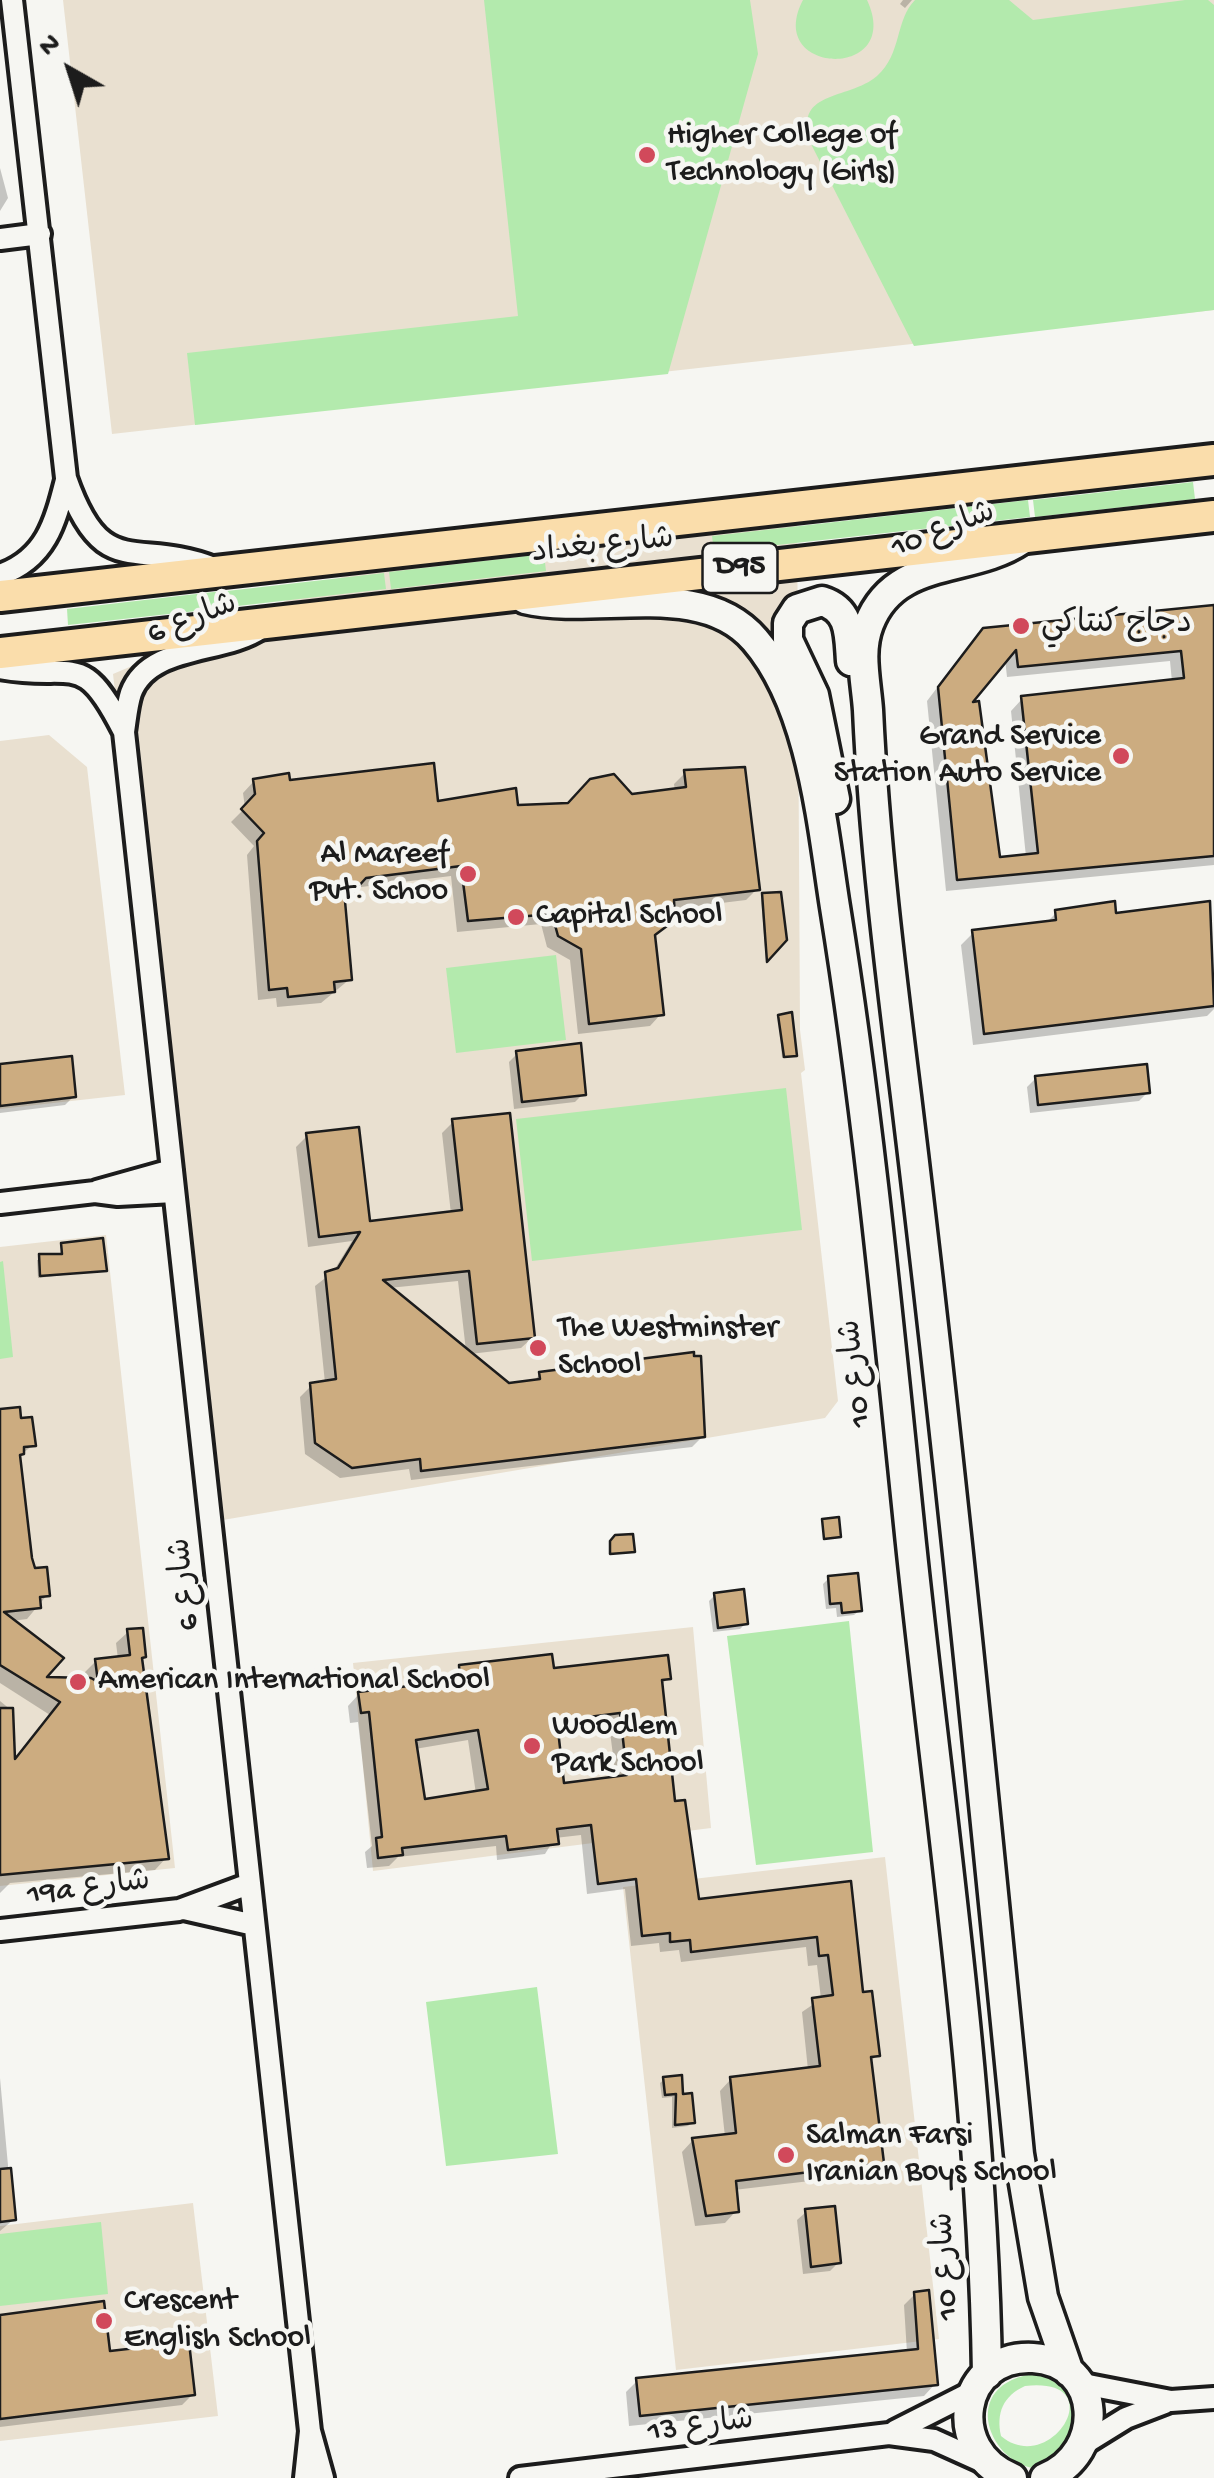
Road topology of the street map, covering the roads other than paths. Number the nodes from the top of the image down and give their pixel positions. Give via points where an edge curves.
1 (12, 0) edge
2 (40, 234) junction
3 (0, 239) edge
4 (1214, 460) edge
5 (66, 478) junction
6 (1214, 516) edge
7 (1026, 536) junction
8 (218, 570) junction
9 (0, 575) edge
10 (504, 594) junction
11 (0, 596) edge
12 (267, 624) junction
13 (0, 653) edge
14 (0, 668) edge
15 (124, 732) junction
16 (867, 756) junction
17 (845, 947) junction
18 (172, 1170) junction
19 (95, 1192) junction
20 (174, 1192) junction
21 (0, 1203) edge
22 (249, 1884) junction
23 (184, 1909) junction
24 (254, 1925) junction
25 (0, 1930) edge
26 (1074, 2377) junction
27 (980, 2383) junction
28 (1214, 2398) edge
29 (1171, 2401) junction
30 (310, 2430) junction
31 (888, 2434) junction
32 (1067, 2466) edge
33 (999, 2473) edge
34 (305, 2478) edge
35 (323, 2478) edge
36 (520, 2478) edge

1 - 2 street
2 - 3 street
2 - 5 street
4 - 8 main road, شارع بغداد / D95
5 - 8 street via 85,524 114,550 184,558
5 - 9 street via 44,544
6 - 7 main road, شارع بغداد / D95
7 - 10 main road, شارع بغداد / D95
7 - 16 street, شارع 10 via 989,556 920,573 883,600 864,642
8 - 11 main road, شارع بغداد / D95
10 - 12 main road, شارع بغداد / D95
10 - 17 street, شارع 10 via 565,606 692,606 732,620 754,638 781,683 804,745
12 - 13 main road, شارع بغداد / D95
12 - 15 street, شارع 6 via 240,640 147,670 130,694
14 - 15 street, شارع 6 via 86,678 109,698
15 - 18 street, شارع 6
16 - 17 street via 844,616 831,604 805,604 786,632 814,695 829,762
16 - 26 street, شارع 10 via 1019,2154 1043,2296
17 - 27 street, شارع 10 via 976,2150
18 - 19 street
18 - 20 street, شارع 6
19 - 20 street
19 - 21 street
20 - 22 street, شارع 6
22 - 23 street, 19a شارع
22 - 24 street, شارع 6
23 - 24 street, 19a شارع
23 - 25 street, 19a شارع
24 - 30 street, شارع 6
26 - 27 street via 1046,2360 1022,2358
26 - 29 street
26 - 32 street, شارع 10 via 1088,2402 1090,2423
27 - 31 street, شارع 13
27 - 33 street, شارع 10 via 967,2422 976,2452
28 - 29 street
29 - 32 street via 1126,2418
30 - 34 street, شارع 6
30 - 35 street, شارع 6
31 - 33 street, شارع 13 via 934,2440
31 - 36 street, شارع 13

